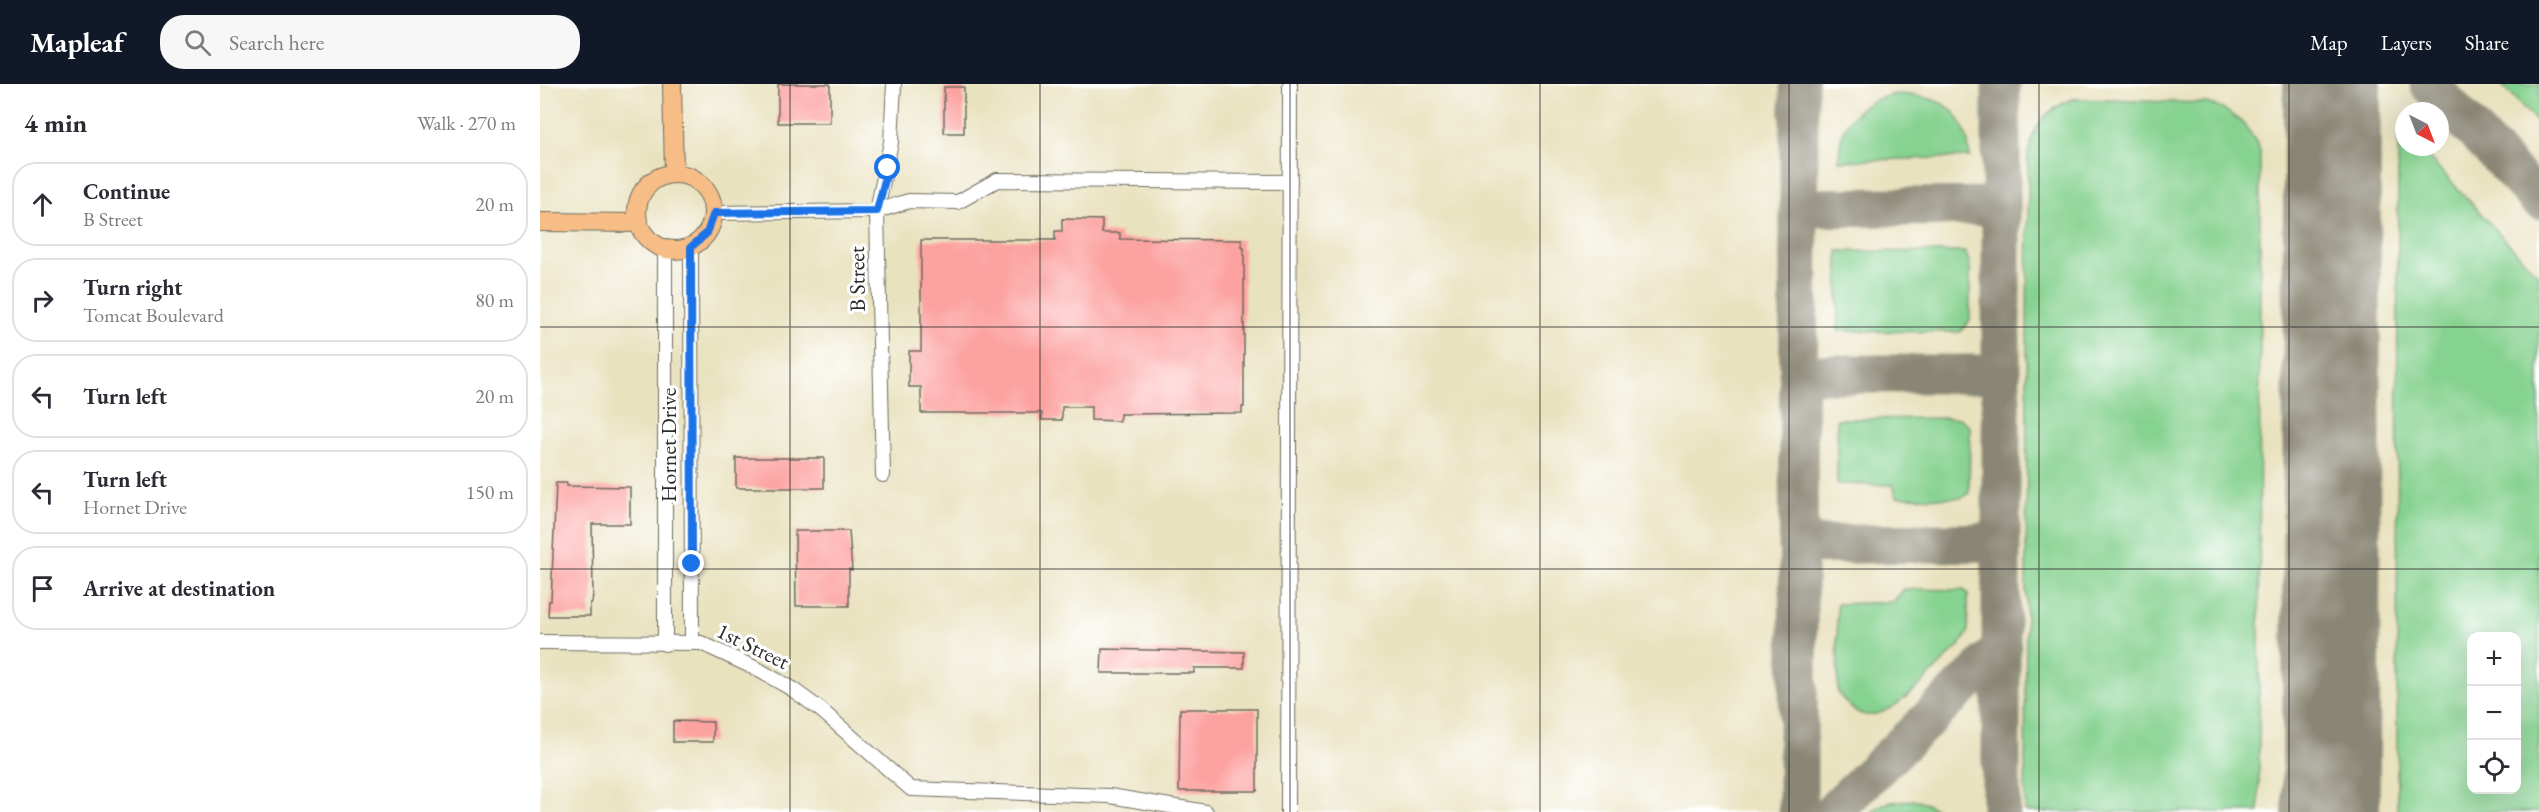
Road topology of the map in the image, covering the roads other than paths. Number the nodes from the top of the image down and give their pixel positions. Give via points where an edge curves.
1 (672, 84) edge
2 (894, 84) edge
3 (1290, 84) edge
4 (674, 173) junction
5 (1290, 182) junction
6 (877, 211) junction
7 (714, 213) junction
8 (540, 222) edge
9 (638, 222) junction
10 (691, 247) junction
11 (665, 249) junction
12 (883, 475) dead end
13 (540, 642) edge
14 (692, 643) junction
15 (665, 644) junction
16 (1206, 812) edge
17 (1288, 812) edge

1 - 4 main road
2 - 6 street, B Street via 891,142
3 - 5 street
4 - 7 main road via 698,180 710,195
4 - 9 main road via 652,181 644,189
5 - 6 street via 997,180 958,202 909,201
5 - 17 street
6 - 7 street
6 - 12 street, B Street
7 - 10 main road via 707,233
8 - 9 main road
9 - 11 main road via 648,239
10 - 11 main road
10 - 14 street, Hornet Drive
11 - 15 street, Hornet Drive
13 - 15 street, 1st Street
14 - 15 street, 1st Street
14 - 16 street, 1st Street via 701,643 792,689 822,710 911,789 1110,796

